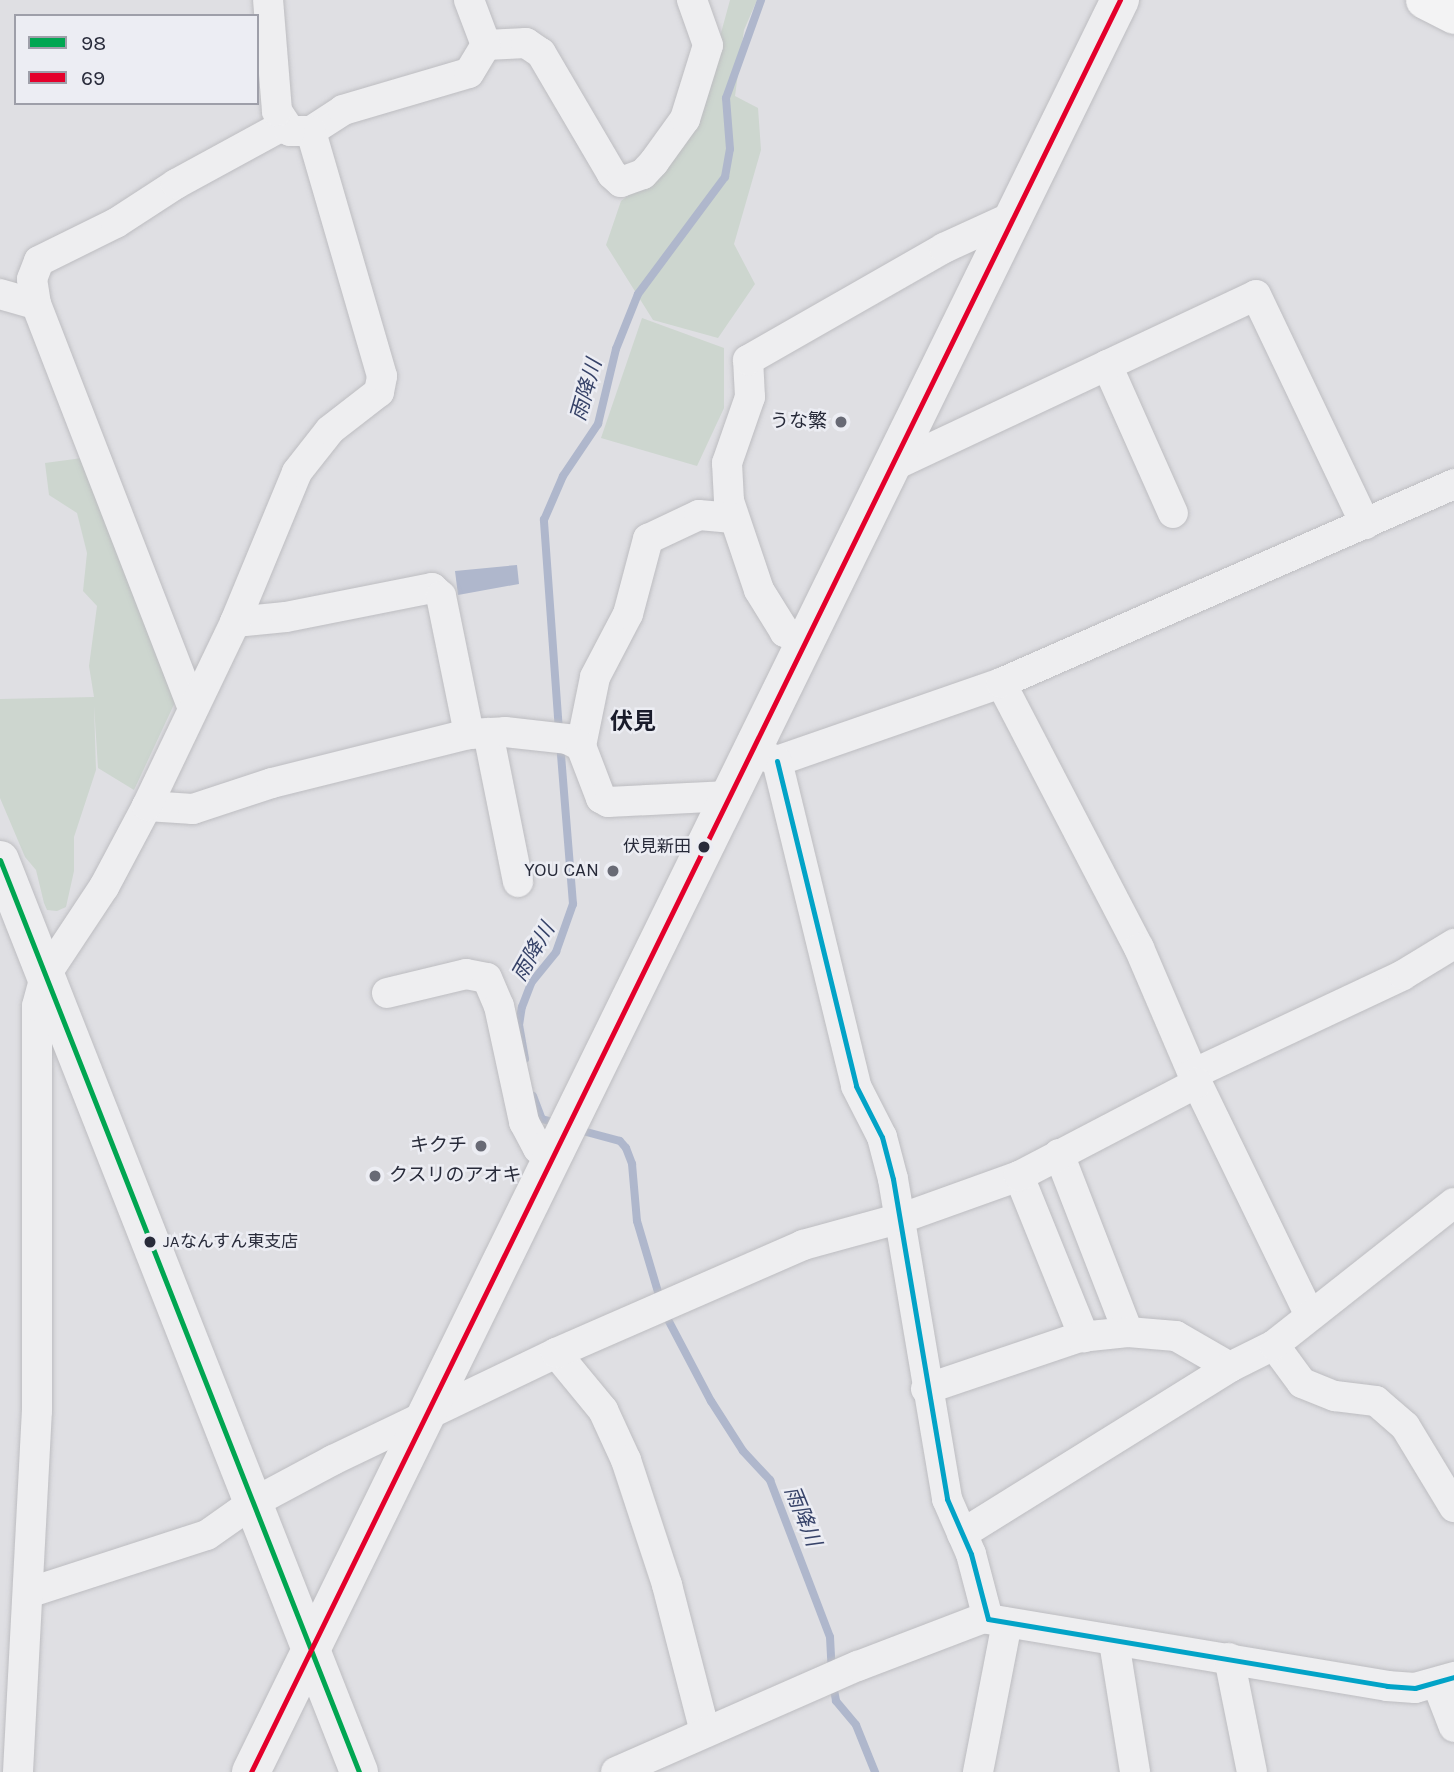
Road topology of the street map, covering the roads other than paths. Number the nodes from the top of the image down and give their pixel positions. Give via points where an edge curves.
1 (268, 0) edge
2 (469, 0) edge
3 (692, 0) edge
4 (1120, 0) edge
5 (1425, 0) edge
6 (1454, 15) edge
7 (486, 45) junction
8 (298, 128) junction
9 (1014, 216) junction
10 (0, 294) edge
11 (36, 304) junction
12 (1107, 365) junction
13 (893, 466) junction
14 (1454, 484) edge
15 (1173, 513) dead end
16 (733, 518) junction
17 (1365, 524) junction
18 (235, 622) junction
19 (808, 641) junction
20 (1001, 683) junction
21 (192, 706) junction
22 (479, 733) junction
23 (582, 746) junction
24 (765, 756) junction
25 (729, 796) junction
26 (147, 806) junction
27 (2, 870) edge
28 (518, 882) dead end
29 (1454, 944) edge
30 (45, 976) junction
31 (387, 993) dead end
32 (1195, 1079) junction
33 (1059, 1154) junction
34 (556, 1157) junction
35 (1019, 1176) junction
36 (1454, 1203) edge
37 (902, 1218) junction
38 (1309, 1314) junction
39 (1128, 1332) junction
40 (1084, 1337) junction
41 (1274, 1345) junction
42 (556, 1353) junction
43 (1230, 1367) junction
44 (926, 1389) junction
45 (428, 1415) junction
46 (251, 1504) junction
47 (1454, 1507) edge
48 (962, 1534) junction
49 (28, 1593) junction
50 (997, 1620) junction
51 (1114, 1642) junction
52 (309, 1648) junction
53 (1229, 1658) junction
54 (1446, 1680) edge
55 (1454, 1727) edge
56 (705, 1732) junction
57 (18, 1772) edge
58 (251, 1772) edge
59 (359, 1772) edge
60 (616, 1772) edge
61 (978, 1772) edge
62 (1135, 1772) edge
63 (1252, 1772) edge

1 - 8 street via 272,84
2 - 7 street
3 - 7 street via 708,45 685,119 643,173 621,182 541,52 526,43
4 - 9 street
5 - 6 highway
7 - 8 street via 463,78 343,110
8 - 11 street via 176,184 117,223 39,261 32,279
8 - 18 street via 382,376 379,392 330,430 297,472
9 - 13 street
9 - 16 street via 944,247 748,360 750,397 725,476
10 - 11 street
11 - 21 street
12 - 13 street
12 - 15 street
12 - 17 street via 1256,295
13 - 19 street
14 - 17 street
16 - 19 street via 760,590 785,632
16 - 23 street via 699,515 648,539 628,614 595,677
17 - 20 street
18 - 21 street
18 - 22 street via 286,617 432,588 441,596
19 - 24 street
20 - 24 street
20 - 32 street via 1139,948
21 - 26 street
22 - 23 street via 526,733
22 - 26 street via 272,783 193,809
22 - 28 street
23 - 25 street via 601,798 608,802
24 - 25 street
24 - 37 street via 856,1086 882,1137
25 - 34 street
26 - 30 street via 103,887
27 - 30 street
29 - 32 street via 1403,975
30 - 46 street
30 - 49 street via 37,1006 37,1411
31 - 34 street via 466,974 487,978 502,1019 524,1122 538,1148
32 - 33 street
32 - 38 street
33 - 35 street
33 - 39 street
34 - 45 street
35 - 37 street
35 - 40 street
36 - 38 street
37 - 42 street via 803,1245
37 - 44 street
38 - 41 street
39 - 40 street
39 - 43 street via 1176,1336
40 - 44 street
41 - 43 street
41 - 47 street via 1302,1383 1335,1396 1376,1401 1405,1426
42 - 45 street
42 - 56 street via 603,1410 626,1460 667,1585
43 - 48 street
44 - 48 street via 947,1499
45 - 46 street
45 - 52 street
46 - 49 street via 206,1535
46 - 52 street
48 - 50 street
49 - 57 street
50 - 51 street
50 - 56 street
50 - 61 street
51 - 53 street
51 - 62 street
52 - 58 street
52 - 59 street
53 - 54 street via 1387,1686 1415,1688
53 - 63 street
54 - 55 street
56 - 60 street

